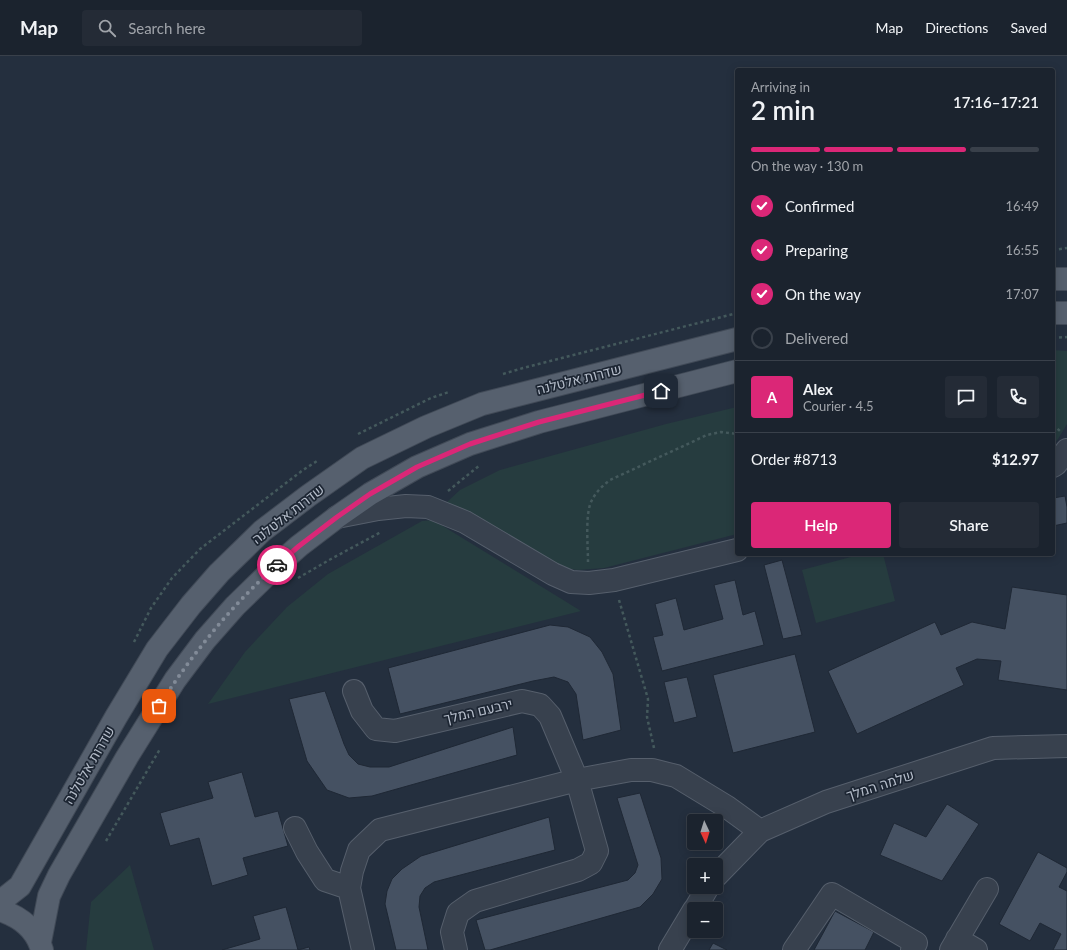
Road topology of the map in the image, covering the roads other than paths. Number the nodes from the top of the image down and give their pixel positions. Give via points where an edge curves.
1 (1055, 279) edge
2 (1067, 279) edge
3 (1055, 313) edge
4 (1067, 313) edge
5 (735, 340) edge
6 (735, 372) edge
7 (1067, 450) edge
8 (1055, 464) edge
9 (337, 517) junction
10 (735, 550) edge
11 (354, 691) dead end
12 (1067, 746) edge
13 (577, 780) junction
14 (295, 828) dead end
15 (760, 831) junction
16 (723, 869) edge
17 (349, 888) junction
18 (987, 889) dead end
19 (0, 900) edge
20 (0, 910) edge
21 (687, 922) edge
22 (954, 945) edge
23 (41, 946) edge
24 (363, 950) edge
25 (456, 950) edge
26 (670, 950) edge
27 (794, 950) edge
28 (912, 950) edge
29 (976, 950) edge

1 - 2 main road
3 - 4 main road
5 - 19 main road, שדרות אלטלנה via 482,404 426,427 362,458 262,531 219,573 157,649 20,886
6 - 9 main road, שדרות אלטלנה via 539,422 470,444 417,467 370,494
7 - 8 street
9 - 10 street via 378,509 428,506 465,522 571,582 614,580
9 - 23 main road, שדרות אלטלנה via 299,546 235,606 175,680 58,875 49,896
11 - 13 street, ירבעם המלך via 362,711 376,728 395,731 522,701 540,705 550,716
12 - 15 street, שלמה המלך via 993,748 826,802
13 - 15 street via 631,770 652,770 676,776 727,807
13 - 17 street via 380,830 359,850
13 - 25 street, ירבעם המלך via 597,851 591,863 578,870 475,901 458,913 452,932
14 - 17 street via 325,880
15 - 16 street, שלמה המלך
17 - 24 street
18 - 22 street
20 - 23 main road via 17,916 30,928
21 - 26 street
22 - 29 street
27 - 28 street via 832,894 916,943

